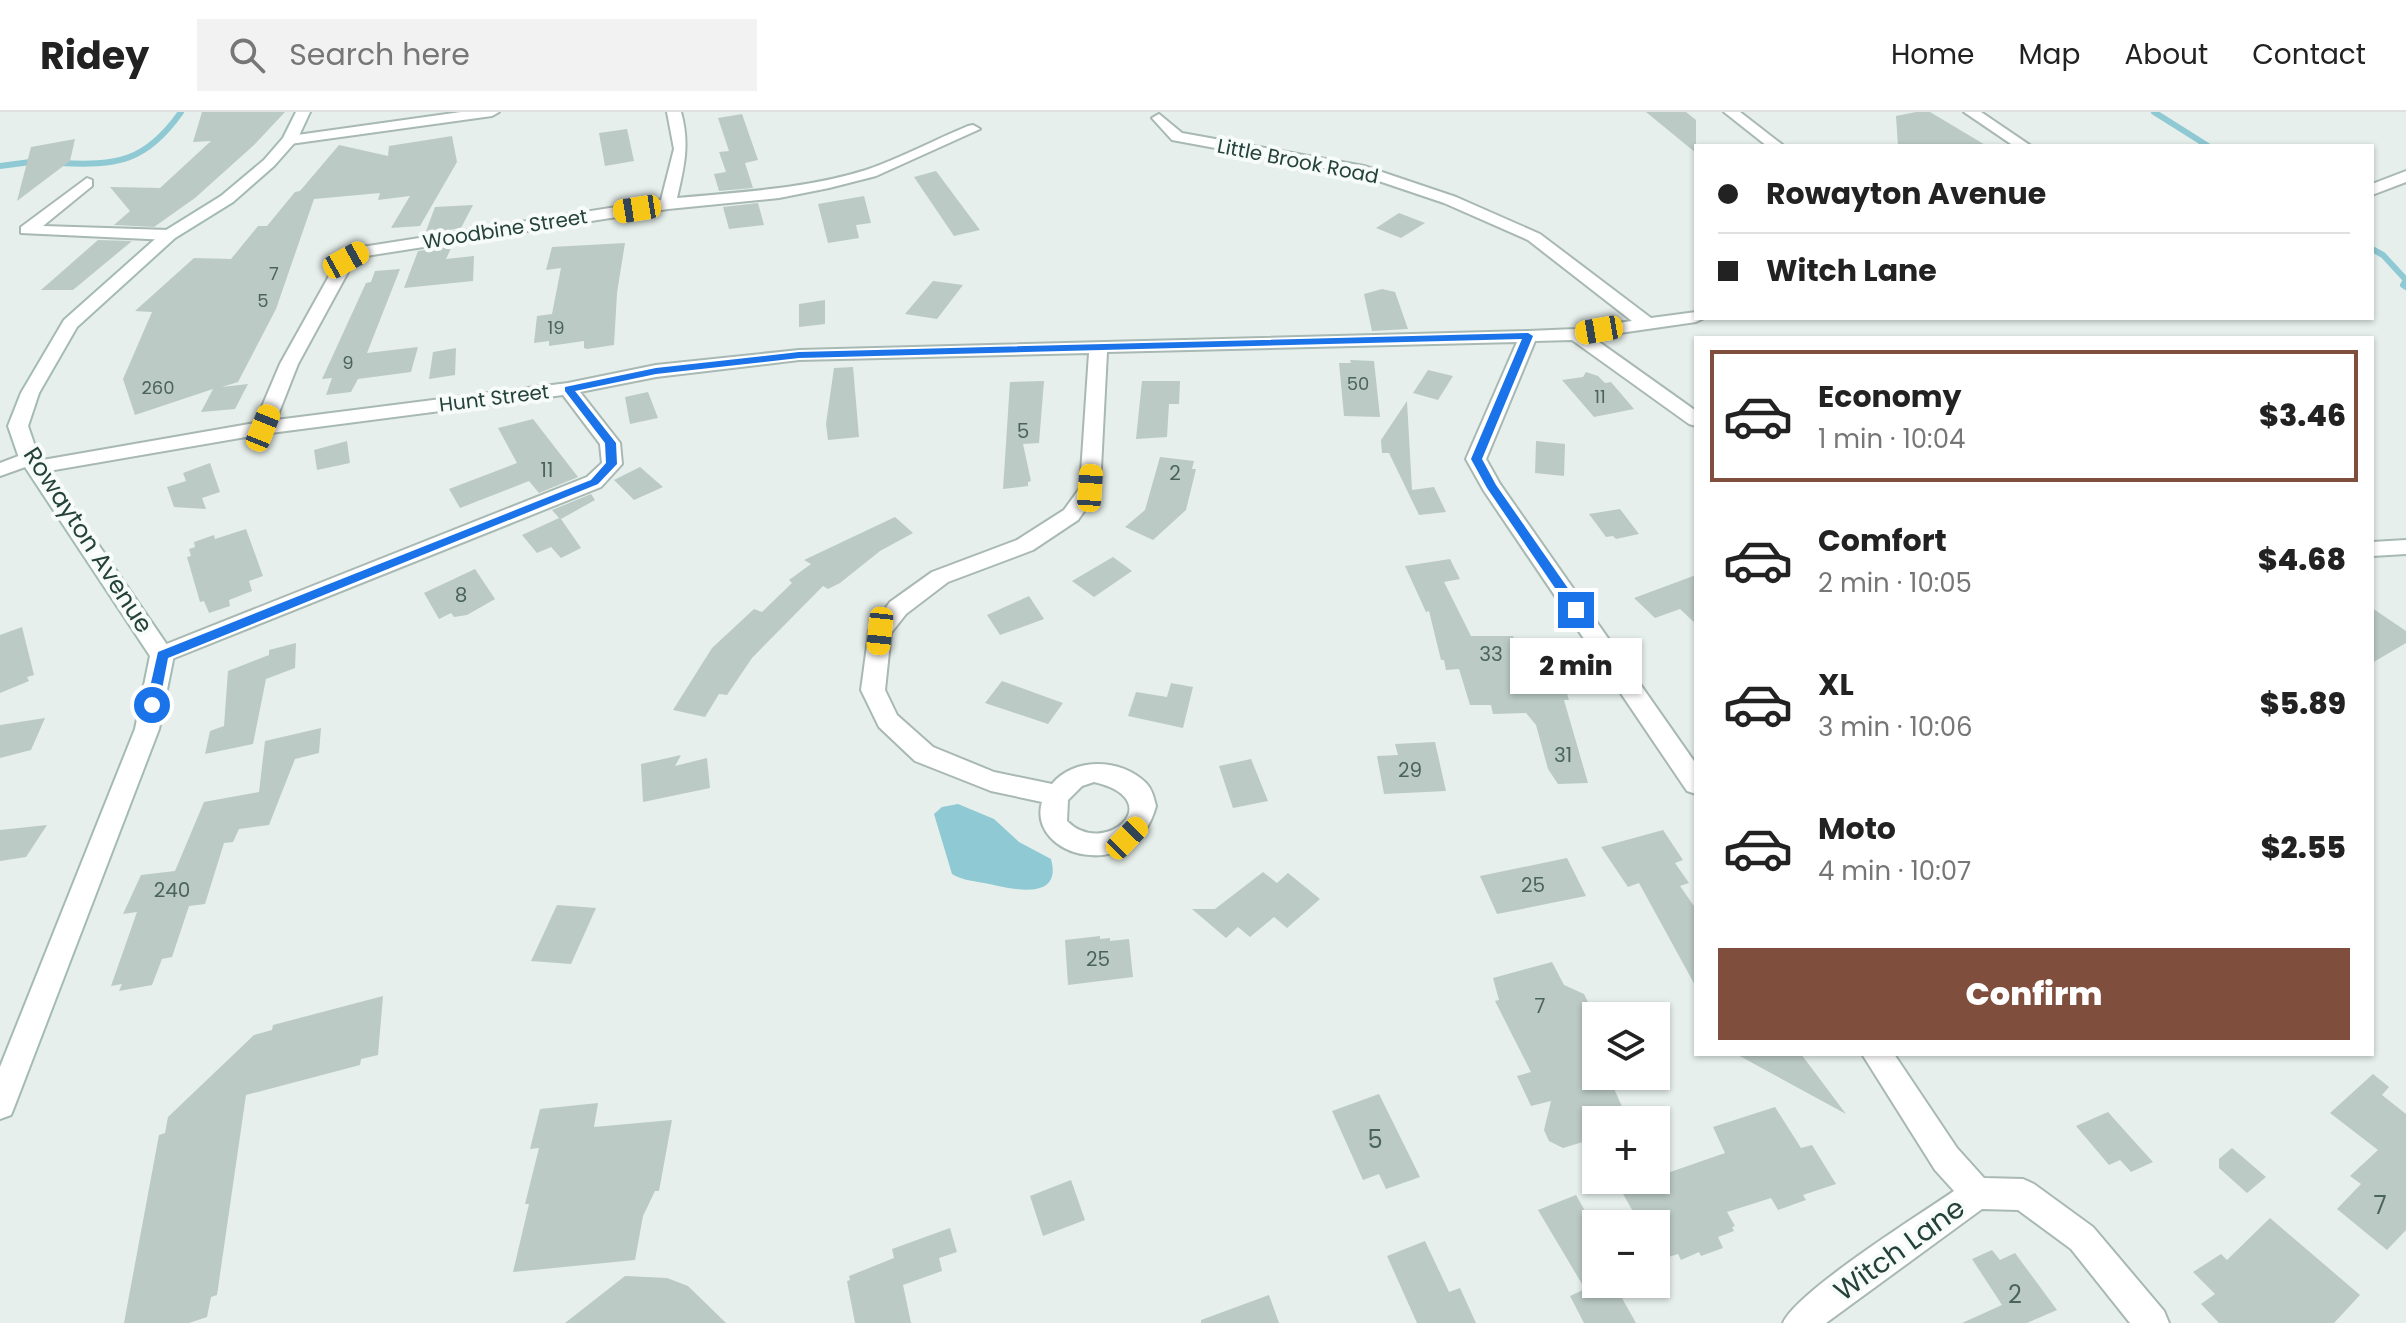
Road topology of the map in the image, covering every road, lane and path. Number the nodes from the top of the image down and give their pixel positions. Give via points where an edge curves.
1 (303, 112) edge
2 (492, 112) edge
3 (674, 112) edge
4 (1731, 112) edge
5 (1971, 112) edge
6 (1159, 118) dead end
7 (973, 129) dead end
8 (290, 140) junction
9 (1774, 144) edge
10 (2021, 144) edge
11 (2406, 176) edge
12 (87, 183) dead end
13 (2374, 189) edge
14 (668, 204) junction
15 (169, 235) junction
16 (1694, 317) edge
17 (1645, 322) junction
18 (1576, 334) junction
19 (1528, 336) junction
20 (1098, 349) junction
21 (568, 389) junction
22 (1694, 419) edge
23 (263, 428) junction
24 (33, 462) junction
25 (0, 470) edge
26 (2406, 547) edge
27 (2374, 549) edge
28 (162, 655) junction
29 (1694, 781) edge
30 (1056, 795) dead end
31 (1878, 1056) edge
32 (0, 1105) edge
33 (1977, 1193) junction
34 (1800, 1323) edge
35 (2152, 1323) edge

1 - 8 street, Rowayton Avenue
2 - 8 street
3 - 14 street via 681,149
4 - 9 street
5 - 10 street
6 - 17 street, Little Brook Road via 1177,137 1364,171 1450,200 1534,237
7 - 14 street, Woodbine Street via 871,173 779,193
8 - 15 street, Rowayton Avenue via 227,199
11 - 13 street
12 - 15 street via 27,230
14 - 23 street, Woodbine Street via 362,252 346,260 289,364
15 - 24 street, Rowayton Avenue via 70,324 30,393 18,426
16 - 17 street
17 - 18 street
18 - 19 street
18 - 22 street
19 - 20 street, Hunt Street
19 - 29 street via 1476,459
20 - 21 street, Hunt Street via 799,355 656,371
20 - 30 street via 1090,488 1071,515 1025,545 940,577 898,608 880,631 873,690 888,721 924,754 991,781
21 - 23 street, Hunt Street
21 - 28 street via 610,443 612,464 594,482
23 - 24 street, Hunt Street
24 - 25 street, Hunt Street
24 - 28 street, Rowayton Avenue
26 - 27 street
28 - 32 street, Rowayton Avenue via 147,729
31 - 33 street, Witch Lane via 1946,1159
33 - 34 street, Witch Lane
33 - 35 street via 2023,1195 2082,1238

